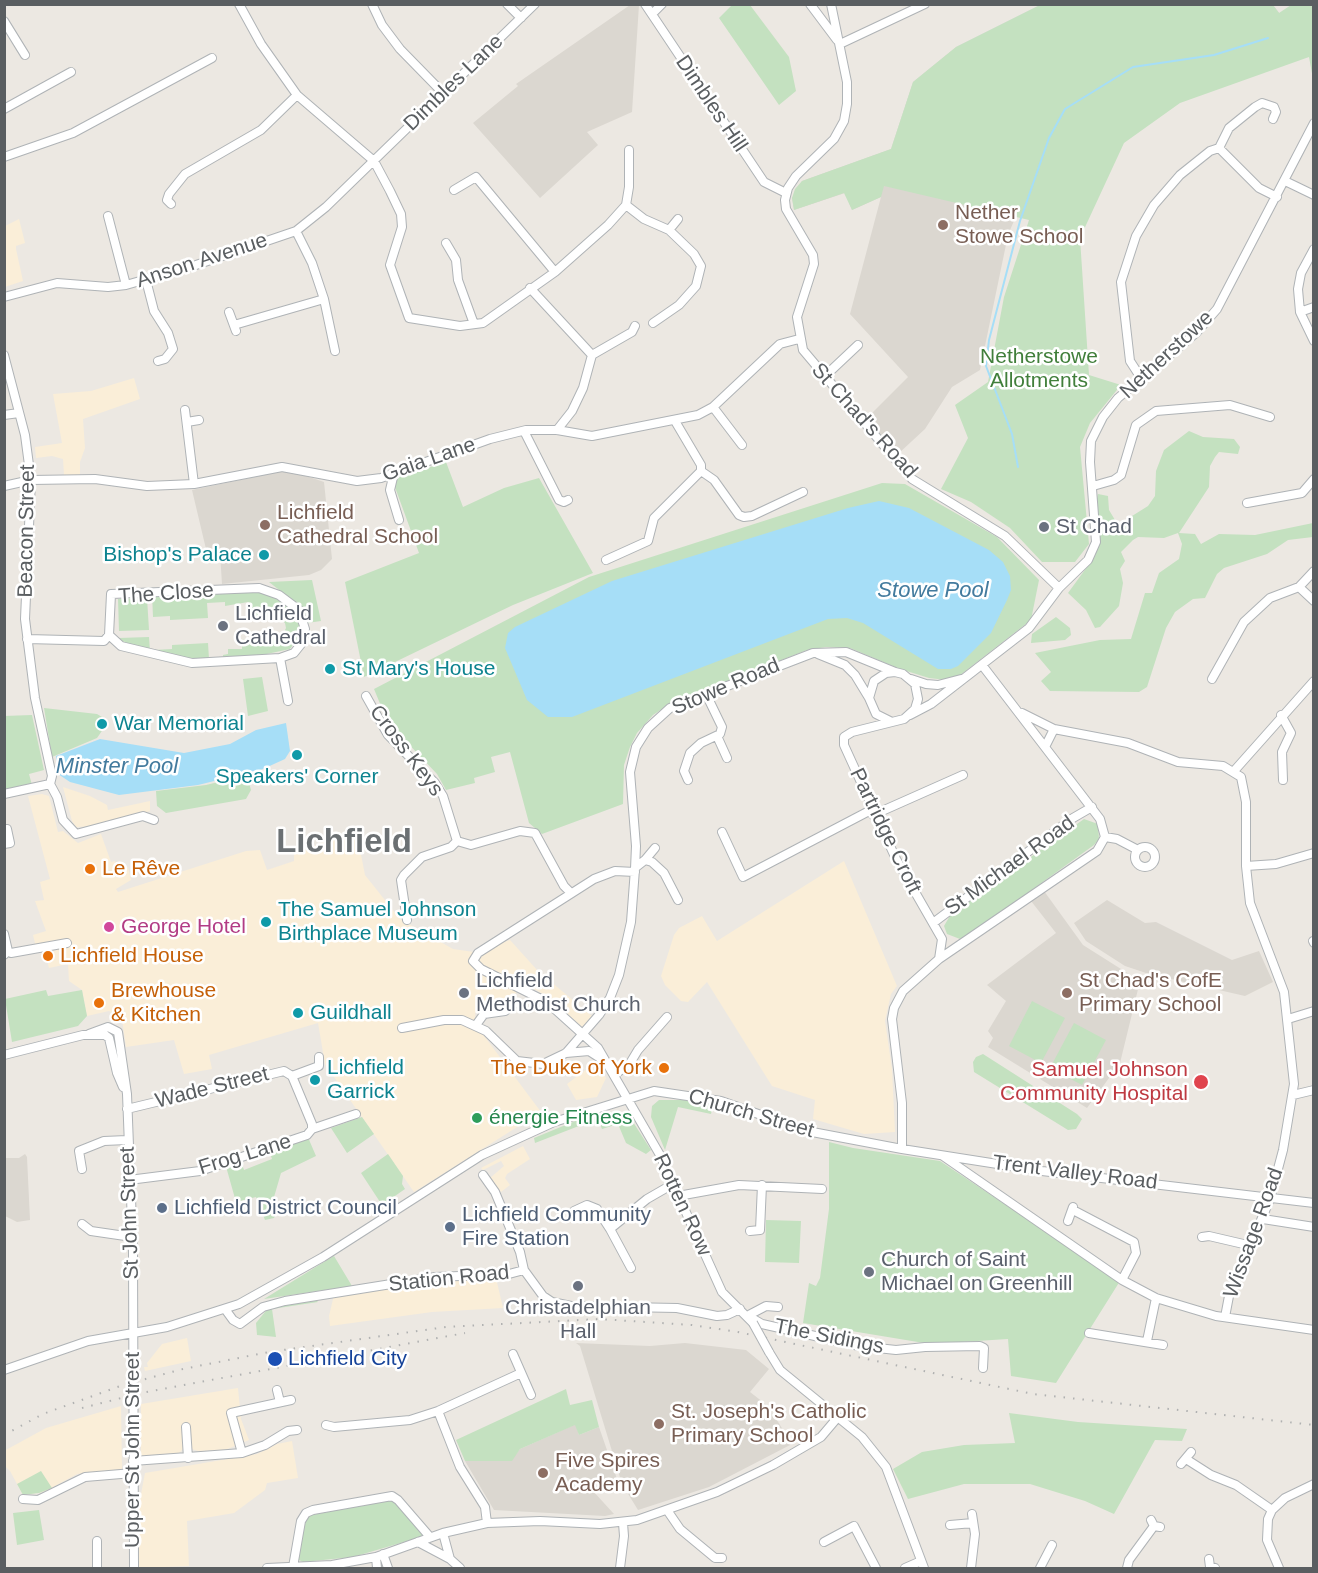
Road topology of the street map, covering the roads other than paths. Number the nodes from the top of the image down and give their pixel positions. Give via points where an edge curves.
1 (239, 4) edge
2 (372, 4) edge
3 (507, 4) edge
4 (535, 4) edge
5 (645, 4) edge
6 (662, 4) edge
7 (810, 4) edge
8 (831, 4) edge
9 (925, 4) edge
10 (652, 14) junction
11 (521, 18) junction
12 (4, 21) edge
13 (840, 44) junction
14 (25, 55) dead end
15 (212, 58) dead end
16 (70, 72) dead end
17 (444, 94) junction
18 (297, 95) junction
19 (4, 109) edge
20 (1273, 118) dead end
21 (1314, 123) edge
22 (1219, 148) junction
23 (629, 150) dead end
24 (4, 157) edge
25 (374, 161) junction
26 (1285, 181) junction
27 (454, 190) dead end
28 (786, 193) junction
29 (1314, 195) edge
30 (1277, 197) junction
31 (171, 204) dead end
32 (626, 205) junction
33 (108, 216) dead end
34 (678, 219) dead end
35 (669, 230) junction
36 (296, 231) junction
37 (445, 242) dead end
38 (1314, 249) edge
39 (555, 272) junction
40 (146, 280) junction
41 (126, 285) junction
42 (530, 288) junction
43 (4, 297) edge
44 (324, 299) junction
45 (1314, 307) edge
46 (228, 312) dead end
47 (1300, 312) junction
48 (652, 323) dead end
49 (474, 324) junction
50 (634, 330) dead end
51 (799, 339) junction
52 (1314, 341) edge
53 (858, 345) dead end
54 (335, 351) dead end
55 (4, 355) edge
56 (592, 355) junction
57 (158, 361) dead end
58 (824, 377) junction
59 (1141, 378) junction
60 (713, 407) junction
61 (185, 410) dead end
62 (1256, 412) junction
63 (19, 413) junction
64 (4, 416) edge
65 (1270, 417) dead end
66 (199, 420) dead end
67 (675, 421) junction
68 (187, 422) junction
69 (1252, 422) dead end
70 (558, 430) junction
71 (524, 431) junction
72 (742, 445) dead end
73 (701, 471) junction
74 (394, 473) junction
75 (1314, 479) edge
76 (31, 480) junction
77 (194, 484) junction
78 (4, 486) edge
79 (1093, 486) junction
80 (803, 492) dead end
81 (568, 500) dead end
82 (1247, 503) dead end
83 (399, 520) dead end
84 (606, 560) dead end
85 (1314, 571) edge
86 (1299, 587) junction
87 (1059, 588) junction
88 (1314, 601) edge
89 (109, 635) junction
90 (27, 639) junction
91 (813, 653) junction
92 (280, 658) junction
93 (982, 664) junction
94 (895, 672) junction
95 (910, 678) junction
96 (961, 679) junction
97 (1212, 679) dead end
98 (1314, 681) edge
99 (706, 694) junction
100 (366, 696) dead end
101 (869, 698) junction
102 (288, 701) dead end
103 (873, 710) junction
104 (1022, 713) junction
105 (910, 715) junction
106 (1281, 715) junction
107 (890, 721) junction
108 (864, 727) junction
109 (1054, 729) junction
110 (717, 736) junction
111 (1045, 747) junction
112 (727, 758) dead end
113 (1234, 771) junction
114 (963, 775) dead end
115 (688, 780) dead end
116 (1283, 780) dead end
117 (50, 784) junction
118 (4, 794) edge
119 (1092, 807) junction
120 (872, 812) junction
121 (154, 820) dead end
122 (7, 829) dead end
123 (722, 832) dead end
124 (1105, 837) junction
125 (457, 841) junction
126 (4, 844) edge
127 (655, 848) dead end
128 (1138, 850) dead end
129 (1314, 853) edge
130 (645, 860) junction
131 (1246, 866) junction
132 (635, 870) junction
133 (571, 892) junction
134 (678, 900) dead end
135 (406, 920) dead end
136 (933, 923) junction
137 (4, 934) edge
138 (67, 943) dead end
139 (6, 953) edge
140 (939, 959) junction
141 (514, 1004) dead end
142 (1314, 1011) edge
143 (668, 1017) dead end
144 (1288, 1019) junction
145 (476, 1025) junction
146 (402, 1028) dead end
147 (89, 1034) junction
148 (584, 1034) junction
149 (566, 1053) junction
150 (4, 1055) edge
151 (319, 1057) dead end
152 (609, 1064) junction
153 (615, 1074) junction
154 (292, 1076) junction
155 (1314, 1090) edge
156 (127, 1094) junction
157 (1293, 1095) junction
158 (628, 1097) junction
159 (127, 1109) junction
160 (356, 1114) dead end
161 (312, 1129) junction
162 (838, 1136) joint
163 (127, 1140) junction
164 (902, 1149) junction
165 (942, 1155) junction
166 (82, 1169) dead end
167 (483, 1175) dead end
168 (129, 1180) junction
169 (673, 1184) junction
170 (762, 1185) junction
171 (822, 1189) dead end
172 (678, 1196) junction
173 (1270, 1199) junction
174 (1314, 1203) edge
175 (574, 1211) dead end
176 (1263, 1219) junction
177 (1068, 1221) dead end
178 (82, 1224) dead end
179 (1314, 1227) edge
180 (610, 1229) junction
181 (750, 1231) dead end
182 (1207, 1233) dead end
183 (132, 1237) junction
184 (1252, 1246) junction
185 (631, 1268) dead end
186 (524, 1270) junction
187 (1122, 1280) junction
188 (1156, 1298) junction
189 (778, 1307) dead end
190 (740, 1309) junction
191 (225, 1310) junction
192 (747, 1316) junction
193 (1225, 1317) junction
194 (1314, 1330) edge
195 (133, 1332) junction
196 (1089, 1334) dead end
197 (1147, 1341) junction
198 (1163, 1345) dead end
199 (513, 1354) dead end
200 (983, 1368) dead end
201 (4, 1370) edge
202 (521, 1372) junction
203 (277, 1390) dead end
204 (531, 1395) dead end
205 (291, 1400) dead end
206 (280, 1402) junction
207 (438, 1411) junction
208 (838, 1417) junction
209 (186, 1427) dead end
210 (332, 1429) dead end
211 (297, 1430) dead end
212 (242, 1453) junction
213 (188, 1458) junction
214 (1186, 1458) dead end
215 (133, 1461) junction
216 (133, 1473) junction
217 (1314, 1484) edge
218 (23, 1499) dead end
219 (667, 1510) junction
220 (1272, 1510) junction
221 (972, 1514) dead end
222 (487, 1523) junction
223 (623, 1523) junction
224 (973, 1523) junction
225 (950, 1524) dead end
226 (1155, 1524) dead end
227 (443, 1533) junction
228 (430, 1537) junction
229 (97, 1541) dead end
230 (418, 1542) junction
231 (824, 1542) dead end
232 (1052, 1545) dead end
233 (380, 1556) junction
234 (722, 1558) dead end
235 (450, 1559) junction
236 (922, 1565) edge
237 (289, 1567) edge
238 (334, 1567) edge
239 (97, 1569) edge
240 (134, 1569) edge
241 (267, 1569) edge
242 (377, 1569) edge
243 (388, 1569) edge
244 (460, 1569) edge
245 (620, 1569) edge
246 (876, 1569) edge
247 (904, 1569) edge
248 (971, 1569) edge
249 (1040, 1569) edge
250 (1127, 1569) edge
251 (1279, 1569) edge

1 - 18 street
2 - 17 street via 382,26 400,49
3 - 11 street
4 - 11 street, Dimbles Lane
5 - 10 street, Dimbles Hill
6 - 10 street
7 - 13 street
8 - 13 street
9 - 13 street
10 - 28 street, Dimbles Hill via 755,170 764,182
11 - 17 street, Dimbles Lane
12 - 14 street
13 - 28 street via 847,89 844,121 834,139 796,176
15 - 24 street via 73,133
16 - 19 street
17 - 25 street, Dimbles Lane
18 - 25 street
18 - 31 street via 261,130 184,174 169,194 167,200
20 - 22 street via 1274,107 1262,103 1229,128
21 - 26 street, Netherstowe
22 - 30 street via 1259,188
22 - 59 street via 1197,161 1166,189 1131,247 1121,292 1130,361
23 - 32 street
25 - 36 street, Anson Avenue
25 - 49 street via 401,214 402,226 390,265 409,318 460,326
26 - 29 street
26 - 30 street, Netherstowe
27 - 39 street via 476,177
28 - 51 street via 786,209 813,255 814,264 797,317
30 - 59 street, Netherstowe via 1217,309 1196,333
32 - 35 street via 644,219
32 - 39 street
33 - 41 street
34 - 35 street
35 - 48 street via 694,254 701,275 679,304 659,314
36 - 40 street, Anson Avenue
36 - 44 street
37 - 49 street via 456,260 458,280
38 - 47 street via 1301,273
39 - 42 street
40 - 41 street, Anson Avenue
40 - 57 street via 154,311 173,349
41 - 43 street, Anson Avenue via 50,284
42 - 49 street via 483,323
42 - 56 street
44 - 46 street via 235,328
44 - 54 street
45 - 47 street
47 - 52 street
50 - 56 street
51 - 58 street, St Chad's Road via 811,363
51 - 60 street, Gaia Lane via 780,344
53 - 58 street
55 - 63 street, Beacon Street
56 - 70 street via 583,388
58 - 87 street, St Chad's Road via 912,479 1005,536
59 - 79 street, Netherstowe via 1118,398 1091,441
60 - 67 street, Gaia Lane
60 - 72 street
61 - 68 street
62 - 65 street
62 - 69 street
62 - 79 street via 1219,405 1156,411 1136,425 1121,475
63 - 64 street
63 - 76 street, Beacon Street
66 - 68 street
67 - 70 street, Gaia Lane via 592,436
67 - 73 street
68 - 77 street
70 - 71 street, Gaia Lane
71 - 74 street, Gaia Lane
71 - 81 street via 559,500
73 - 80 street via 714,480 744,517
73 - 84 street via 654,518 648,541
74 - 77 street, Gaia Lane via 357,481 282,467
74 - 83 street via 390,490
75 - 82 street via 1302,493
76 - 77 street, Gaia Lane via 95,479 147,486
76 - 78 street, Gaia Lane
76 - 90 street, Beacon Street
79 - 87 street, Netherstowe via 1096,542 1088,560
85 - 86 street
86 - 88 street
86 - 97 street via 1270,598 1244,622
87 - 93 street via 1037,622
89 - 90 street, The Close via 104,641
89 - 92 street, The Close via 121,646 177,661
89 - 92 street, The Close via 111,594 259,588 279,594 298,610 305,629 302,643 294,653
90 - 117 street, Beacon Street via 52,776
91 - 94 street, Stowe Road via 846,652
91 - 99 street, Stowe Road
91 - 101 street via 845,665
92 - 102 street
93 - 96 street
93 - 104 street, St Michael Road
94 - 95 street
94 - 101 street via 874,681
95 - 96 street via 938,685
95 - 105 street via 918,699
96 - 105 street via 931,704
98 - 106 street
99 - 110 street via 722,728
99 - 132 street, Stowe Road via 670,708 648,728 636,747 630,772
100 - 125 street, Cross Keys via 388,735 435,783
101 - 103 street
103 - 107 street
103 - 108 street
104 - 109 street
104 - 111 street, St Michael Road
105 - 107 street
106 - 113 street
106 - 116 street via 1292,733 1282,752
107 - 108 street
108 - 120 street, Partridge Croft via 844,737 844,745
109 - 111 street
109 - 113 street via 1128,743 1178,762 1223,765
110 - 112 street
110 - 115 street via 694,747 689,754 684,771
111 - 119 street, St Michael Road
113 - 131 street, Wissage Road via 1241,777 1245,794
114 - 120 street
117 - 118 street
117 - 121 street, Beacon Street via 63,820 76,834 143,816
119 - 124 street, St Michael Road via 1105,828
119 - 136 street, St Michael Road
120 - 123 street via 743,877
120 - 136 street, Partridge Croft
122 - 126 street via 10,843
124 - 128 street, St Michael Road
124 - 140 street, St Michael Road via 1097,850
125 - 133 street via 471,845 520,831 535,833
125 - 135 street via 422,857 404,875 401,880
127 - 130 street
129 - 131 street via 1276,864
130 - 132 street
130 - 134 street via 664,873
131 - 144 street, Wissage Road via 1256,922 1284,992
132 - 133 street via 604,874
132 - 148 street, Stowe Road via 632,922 619,975 610,998
133 - 148 street, Rotten Row via 473,956 473,961 481,969 547,1002
136 - 140 street, St Michael Road via 942,939
137 - 139 street
138 - 139 street
140 - 164 street, St Michael Road via 903,990 894,1008
141 - 145 street via 505,1011 484,1014
142 - 144 street
143 - 153 street via 629,1065
144 - 157 street, Wissage Road
145 - 146 street via 454,1020
145 - 149 street via 512,1058 532,1064 547,1063
147 - 150 street
147 - 156 street, St John Street via 107,1036
147 - 156 street, St John Street via 108,1027 118,1032
148 - 149 street, Stowe Road
148 - 152 street, Rotten Row
149 - 152 street via 589,1051
151 - 154 street, Wade Street via 319,1066
152 - 153 street, Rotten Row
153 - 158 street, Rotten Row
154 - 159 street, Wade Street via 284,1071
154 - 161 street
155 - 157 street
156 - 159 street, St John Street
157 - 173 street, Wissage Road
158 - 162 street, Church Street via 654,1091 694,1095 827,1136
158 - 169 street, Rotten Row
158 - 191 street, Church Street via 536,1130 482,1155 269,1290
159 - 163 street, St John Street
160 - 161 street, Frog Lane
161 - 168 street, Frog Lane via 307,1135 200,1171
162 - 164 street, Trent Valley Road
163 - 166 street via 104,1142 79,1151
163 - 168 street, St John Street
164 - 165 street, Trent Valley Road
165 - 173 street, Trent Valley Road
165 - 187 street
167 - 186 street via 495,1192
168 - 183 street, St John Street
169 - 172 street, Rotten Row
169 - 180 street
170 - 171 street
170 - 172 street via 708,1188
170 - 181 street via 760,1230
172 - 190 street, Rotten Row via 722,1292
173 - 174 street, Trent Valley Road
173 - 176 street, Wissage Road
175 - 180 street via 587,1205 597,1209
176 - 179 street
176 - 184 street, Wissage Road
177 - 187 street via 1073,1208 1134,1242 1136,1253
178 - 183 street via 91,1231
180 - 185 street
182 - 184 street
183 - 195 street, St John Street
184 - 193 street, Wissage Road via 1229,1296
186 - 190 street, Station Road via 543,1296 558,1305 677,1308 717,1316
186 - 191 street, Station Road via 435,1277 285,1301 263,1307 240,1324
187 - 188 street
188 - 193 street
188 - 197 street
189 - 192 street via 766,1306
190 - 192 street, Rotten Row
191 - 195 street, Church Street via 167,1327
192 - 200 street, The Sidings via 762,1324 859,1346 896,1350 984,1346
192 - 208 street, Rotten Row, bridge via 780,1370
193 - 194 street
195 - 201 street, Church Street via 88,1341
195 - 215 street, Upper St John Street
196 - 197 street
197 - 198 street
199 - 202 street
202 - 204 street
202 - 207 street
203 - 206 street
205 - 206 street
206 - 212 street via 231,1413
207 - 210 street via 410,1420
207 - 222 street via 460,1467 485,1508
208 - 219 street via 821,1437 772,1465 717,1492
208 - 236 street, Rotten Row via 872,1448 886,1467
209 - 213 street
211 - 212 street
212 - 213 street
213 - 215 street
214 - 220 street
215 - 216 street, Upper St John Street
216 - 218 street via 85,1477 39,1500
216 - 240 street, Upper St John Street
217 - 220 street via 1285,1498
219 - 223 street
219 - 234 street via 680,1529 715,1558
220 - 251 street via 1267,1540
221 - 224 street
222 - 223 street
222 - 227 street
223 - 245 street
224 - 225 street
224 - 248 street
226 - 250 street via 1129,1560
227 - 228 street
227 - 235 street
228 - 230 street
228 - 237 street via 392,1496 313,1510 301,1521
229 - 239 street
230 - 233 street
230 - 235 street
231 - 246 street via 854,1526
232 - 249 street
233 - 238 street
233 - 242 street
233 - 243 street
235 - 244 street
236 - 247 street
237 - 238 street
237 - 241 street

